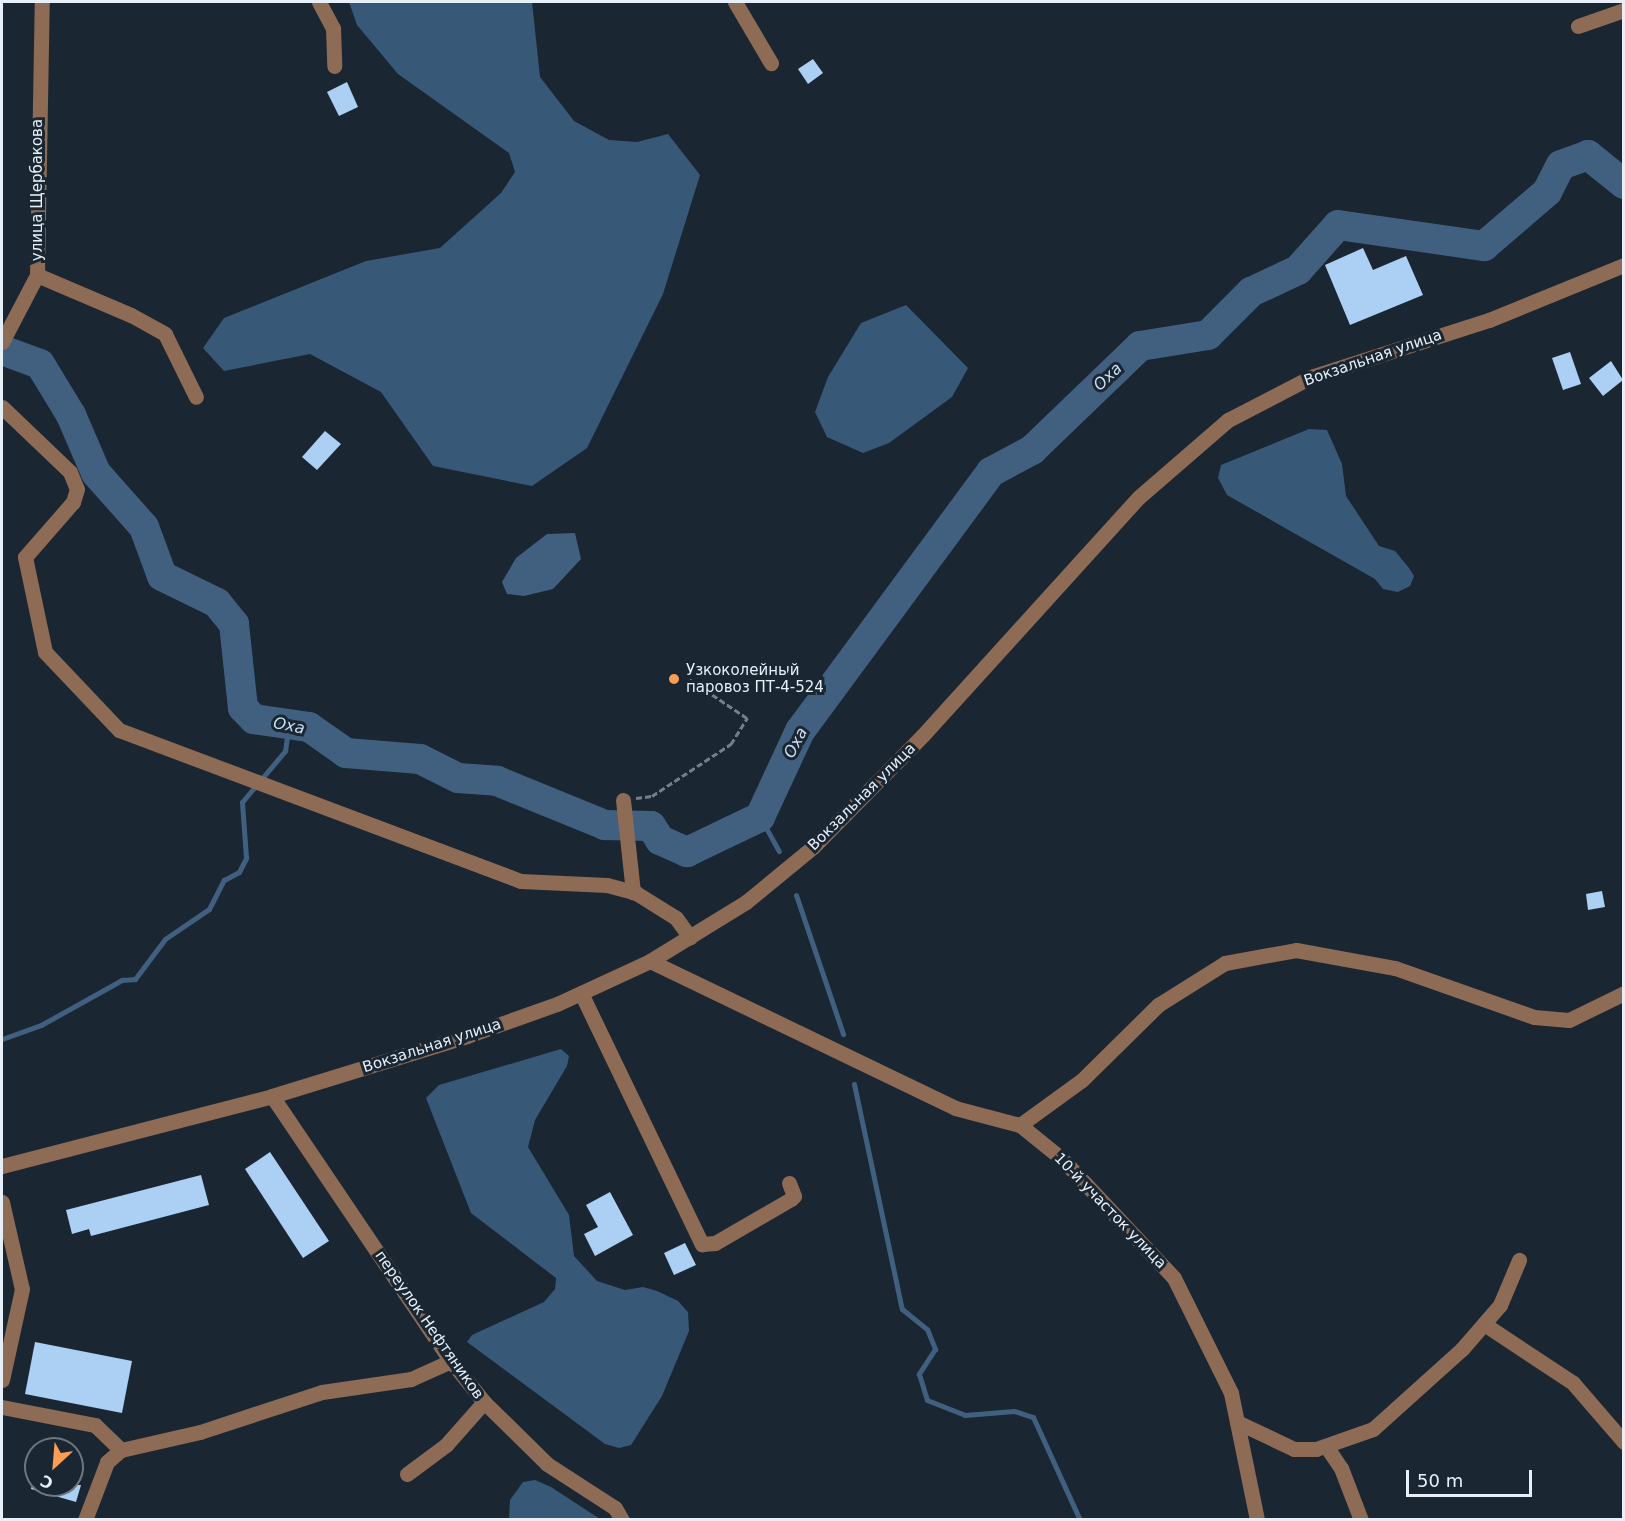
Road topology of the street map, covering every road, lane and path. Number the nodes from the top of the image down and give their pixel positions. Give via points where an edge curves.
1 (42, 2) edge
2 (319, 2) edge
3 (735, 2) edge
4 (1623, 10) edge
5 (1578, 26) dead end
6 (771, 63) dead end
7 (334, 66) dead end
8 (1623, 266) edge
9 (37, 275) junction
10 (3, 339) edge
11 (196, 397) dead end
12 (2, 407) edge
13 (689, 679) dead end
14 (624, 805) joint
15 (633, 892) junction
16 (690, 937) junction
17 (650, 961) junction
18 (582, 993) junction
19 (1623, 993) edge
20 (272, 1096) junction
21 (1020, 1125) junction
22 (2, 1166) edge
23 (789, 1182) dead end
24 (2, 1202) edge
25 (1519, 1260) dead end
26 (1484, 1324) junction
27 (451, 1361) junction
28 (2, 1380) edge
29 (484, 1402) junction
30 (2, 1407) edge
31 (1237, 1422) junction
32 (1623, 1442) edge
33 (1326, 1446) junction
34 (121, 1450) junction
35 (406, 1474) dead end
36 (85, 1520) edge
37 (622, 1520) edge
38 (1257, 1520) edge
39 (1361, 1520) edge

1 - 9 street, улица Щербакова
2 - 7 street via 333,28
3 - 6 street
4 - 5 street
8 - 16 street, Вокзальная улица via 1488,320 1311,377 1228,420 1139,497 923,735 813,847 746,902
9 - 10 street
9 - 11 street, улица Щербакова via 131,315 165,334
12 - 15 street via 70,472 77,489 73,502 25,557 45,652 119,730 521,881 607,885
13 - 14 path via 747,718 731,744 690,774 652,796
14 - 15 street
15 - 16 street via 676,918
16 - 17 street, Вокзальная улица
17 - 18 street, Вокзальная улица
17 - 21 street, 10-й участок улица via 955,1108
18 - 20 street, Вокзальная улица via 467,1036
18 - 23 street via 702,1244 715,1243 791,1199 794,1196
19 - 21 street via 1569,1020 1534,1017 1395,968 1296,950 1225,963 1158,1005 1082,1080
20 - 22 street, Вокзальная улица
20 - 27 street, переулок Нефтяников
21 - 31 street, 10-й участок улица via 1062,1159 1174,1278 1231,1393
24 - 28 street via 22,1288
25 - 26 street via 1500,1305
26 - 32 street via 1573,1383
26 - 33 street via 1373,1429
27 - 29 street, переулок Нефтяников
27 - 34 street via 411,1379 322,1392 200,1432
29 - 35 street via 446,1445
29 - 37 street, переулок Нефтяников via 547,1464 615,1508
30 - 34 street via 95,1425
31 - 33 street via 1294,1449
31 - 38 street, 10-й участок улица
33 - 39 street via 1341,1467
34 - 36 street via 107,1462

